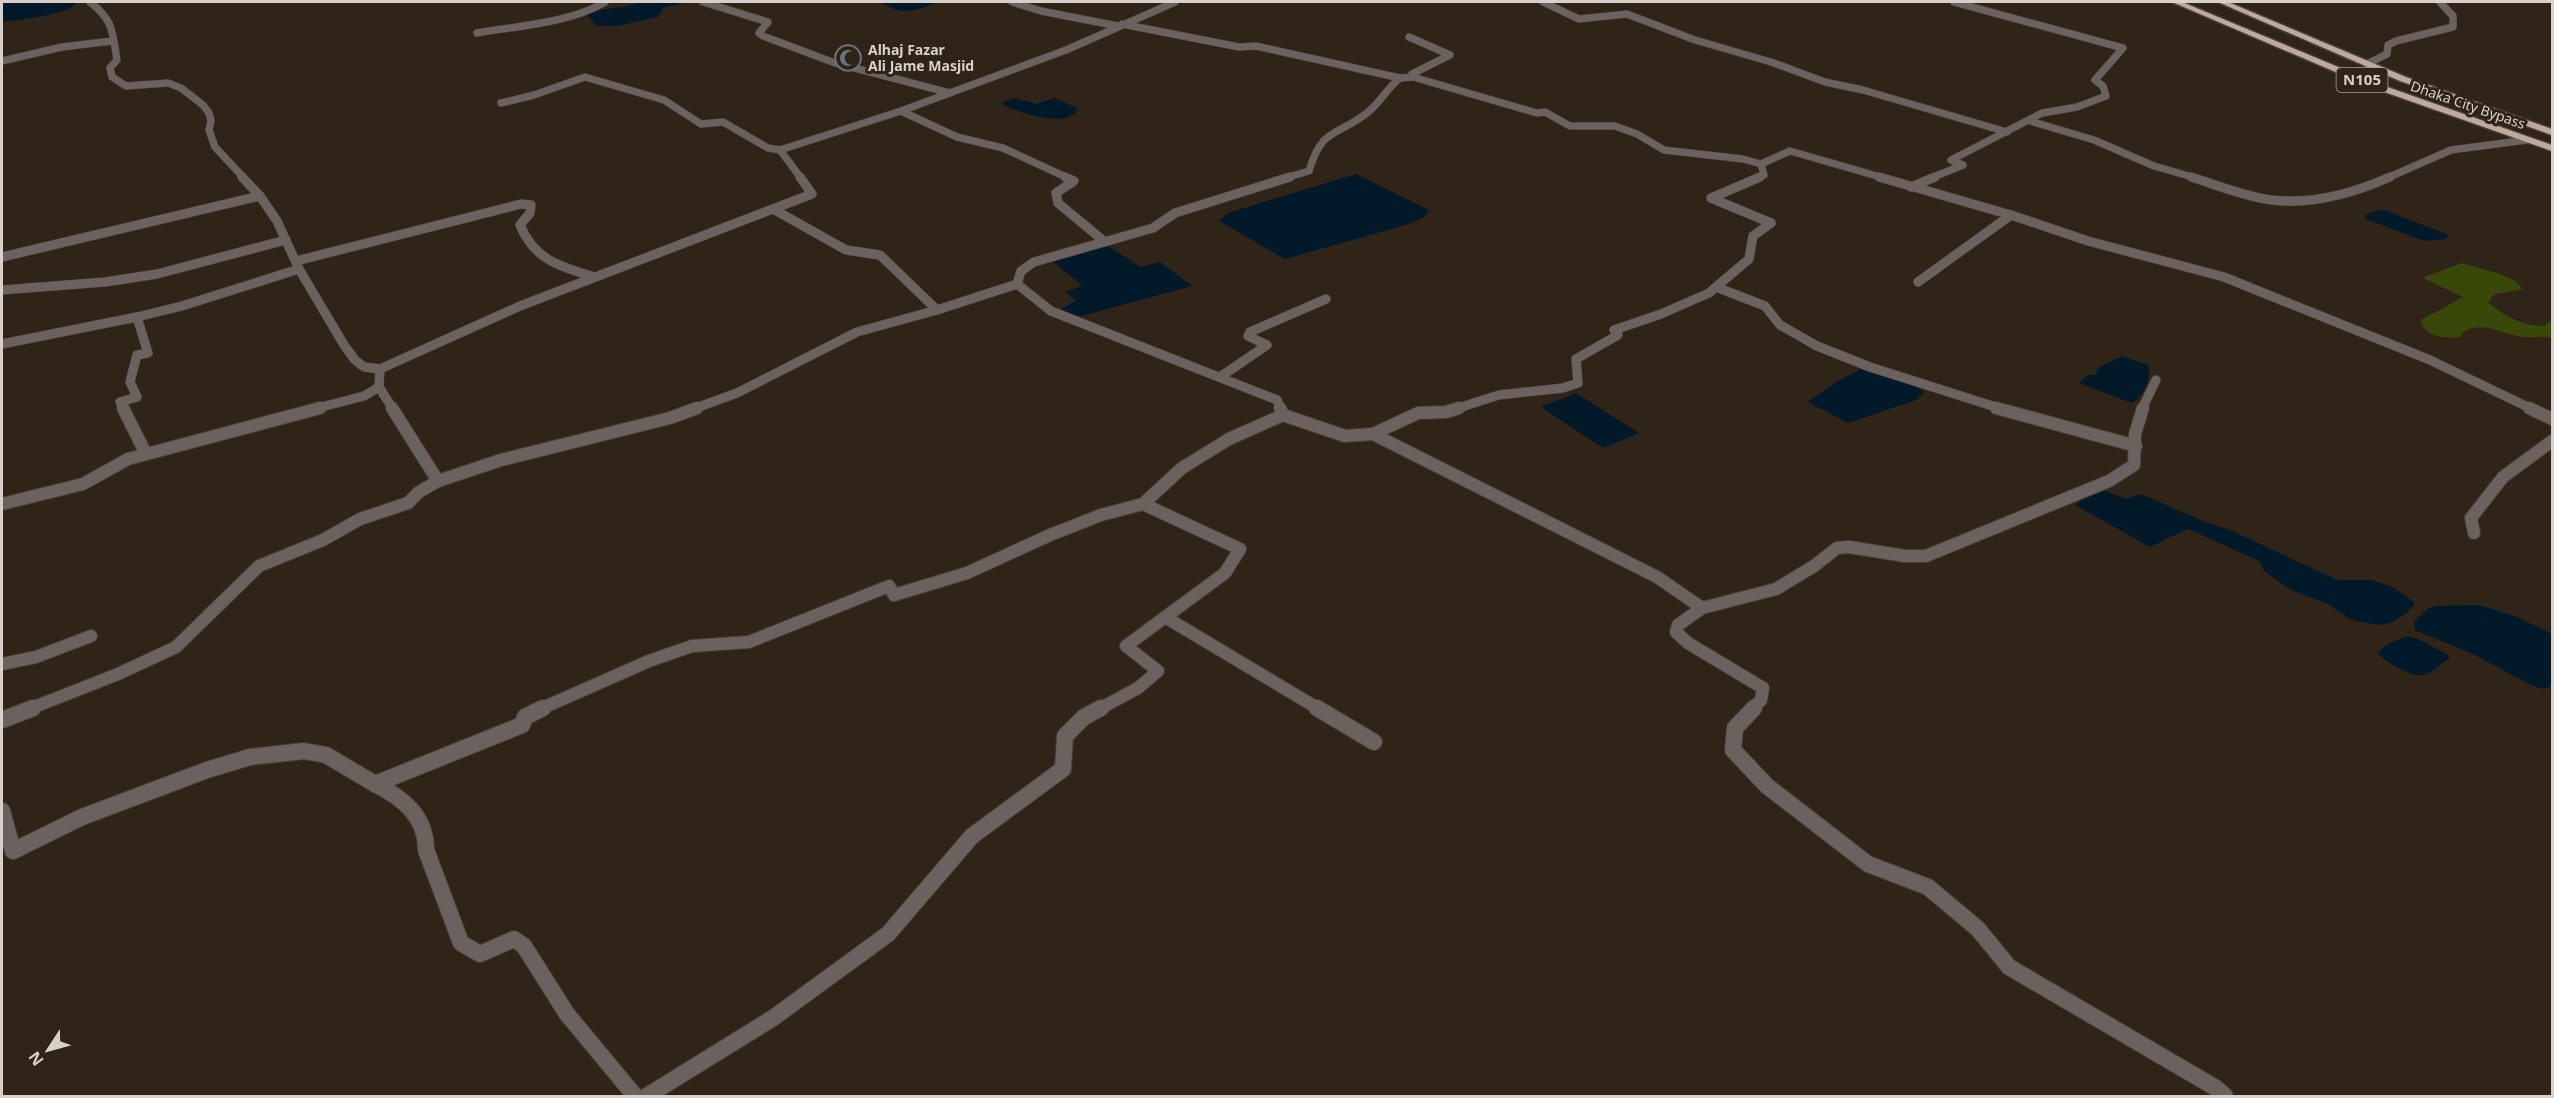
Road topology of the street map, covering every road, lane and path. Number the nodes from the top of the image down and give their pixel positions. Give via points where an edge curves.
1 (90, 2) edge
2 (605, 2) edge
3 (703, 2) edge
4 (1012, 2) edge
5 (1175, 2) edge
6 (1543, 2) edge
7 (1954, 2) edge
8 (2176, 2) edge
9 (2222, 2) edge
10 (2440, 2) edge
11 (1120, 25) junction
12 (477, 33) dead end
13 (1409, 37) dead end
14 (112, 41) junction
15 (2, 61) edge
16 (2367, 64) junction
17 (1407, 78) junction
18 (950, 93) junction
19 (501, 103) dead end
20 (901, 111) junction
21 (2030, 120) junction
22 (2007, 132) junction
23 (2553, 132) edge
24 (2527, 140) junction
25 (2553, 148) edge
26 (780, 150) junction
27 (1761, 164) junction
28 (1911, 187) junction
29 (260, 196) junction
30 (773, 209) junction
31 (2011, 214) junction
32 (286, 240) junction
33 (1105, 242) junction
34 (2, 257) edge
35 (298, 265) junction
36 (594, 277) junction
37 (1918, 282) dead end
38 (1017, 284) junction
39 (1716, 287) junction
40 (2, 290) edge
41 (1326, 299) dead end
42 (938, 310) junction
43 (137, 317) junction
44 (2, 344) edge
45 (380, 369) junction
46 (1220, 377) junction
47 (2156, 380) dead end
48 (379, 387) junction
49 (1283, 415) junction
50 (2553, 419) edge
51 (1373, 434) junction
52 (2553, 441) edge
53 (2136, 446) junction
54 (146, 454) junction
55 (438, 481) junction
56 (2, 504) edge
57 (1143, 504) junction
58 (2474, 533) dead end
59 (1702, 608) junction
60 (1165, 617) junction
61 (91, 636) dead end
62 (2, 664) edge
63 (2, 720) edge
64 (1374, 742) dead end
65 (375, 784) junction
66 (2, 811) edge
67 (635, 1096) edge
68 (647, 1096) edge
69 (2225, 1096) edge

1 - 14 street via 105,14 111,25
2 - 12 street via 570,15
3 - 18 street via 768,22 759,33 788,46 844,66
4 - 11 street
5 - 11 street
6 - 22 street via 1579,19 1627,14 1825,82
7 - 21 street via 2123,48 2095,80 2103,86 2106,96 2077,107 2042,112
8 - 24 highway, Dhaka City Bypass / N105 via 2376,86
9 - 16 highway, Dhaka City Bypass / N105
10 - 16 street via 2453,16 2452,27 2432,33 2417,32 2395,41 2386,49 2387,54
11 - 17 street via 1239,47 1256,46
11 - 18 street via 1065,51
13 - 17 street via 1450,55
14 - 15 street via 62,47
14 - 29 street via 117,60 110,68 112,77 126,86 168,83 194,97 209,113 215,147
16 - 23 highway, Dhaka City Bypass / N105
17 - 27 street via 1508,106 1545,112 1570,126 1614,126 1664,150
17 - 33 street via 1390,85 1367,113 1323,137 1314,150 1309,171 1175,213 1153,228
18 - 20 street
19 - 26 street via 585,77 664,100 702,124 723,122 768,148
20 - 26 street
20 - 33 street via 957,137 1003,148 1074,181 1056,193 1058,203
21 - 22 street
21 - 24 street via 2094,140 2154,166 2270,200 2287,201 2341,196 2451,150
22 - 28 street via 1952,160 1963,165
24 - 25 highway, Dhaka City Bypass / N105
26 - 30 street via 812,194
27 - 28 street via 1796,151
27 - 39 street via 1764,175 1711,198 1770,223 1753,236 1749,259
28 - 31 street
29 - 32 street
29 - 34 street
30 - 36 street
30 - 42 street via 841,249 880,255
31 - 37 street
31 - 50 street via 2088,241 2224,277 2430,360
32 - 35 street
32 - 40 street via 157,274
33 - 38 street via 1034,262 1021,271
35 - 36 street via 521,204 531,205 520,225 525,242 539,256
35 - 43 street via 182,306
35 - 45 street via 355,360 364,367
36 - 45 street
38 - 42 street
38 - 46 street via 1055,314
39 - 51 street via 1661,314 1614,330 1618,335 1576,359 1578,382 1563,388 1499,394 1446,412 1418,413
39 - 53 street via 1765,306 1773,321 1858,363 1996,409
41 - 46 street via 1250,332 1248,336 1267,345
42 - 55 street via 857,332 737,393 670,418 501,460
43 - 44 street
43 - 54 street via 148,353 136,355 130,382 137,397 120,402
45 - 48 street
46 - 49 street via 1277,400
47 - 53 street via 2135,434
48 - 54 street via 364,396
48 - 55 street
49 - 51 street via 1345,436
49 - 57 street via 1229,439 1182,468
51 - 59 street via 1657,577
52 - 58 street via 2503,477 2471,518
53 - 59 street via 2134,465 2109,481 1926,556 1836,548 1776,589
54 - 56 street via 83,483
55 - 63 street via 408,503 360,519 323,540 259,566 176,647
57 - 60 street via 1240,549 1225,573
57 - 65 street via 1101,515 967,573 894,595 889,586 750,642 692,646 649,661 538,710 525,717 522,725
59 - 69 street via 1678,625 1676,632 1763,688 1761,700 1735,728 1733,750 1767,786 1868,864 1928,887 1978,929 2010,967
60 - 64 street
60 - 68 street via 1125,646 1158,671 1138,688 1084,717 1065,736 1063,769 972,836 888,934 773,1018
61 - 62 street via 36,657
65 - 66 street via 326,755 304,751 250,757 82,816 13,851
65 - 67 street via 395,793 410,806 428,837 426,850 461,944 480,954 514,939 524,946 567,1014

